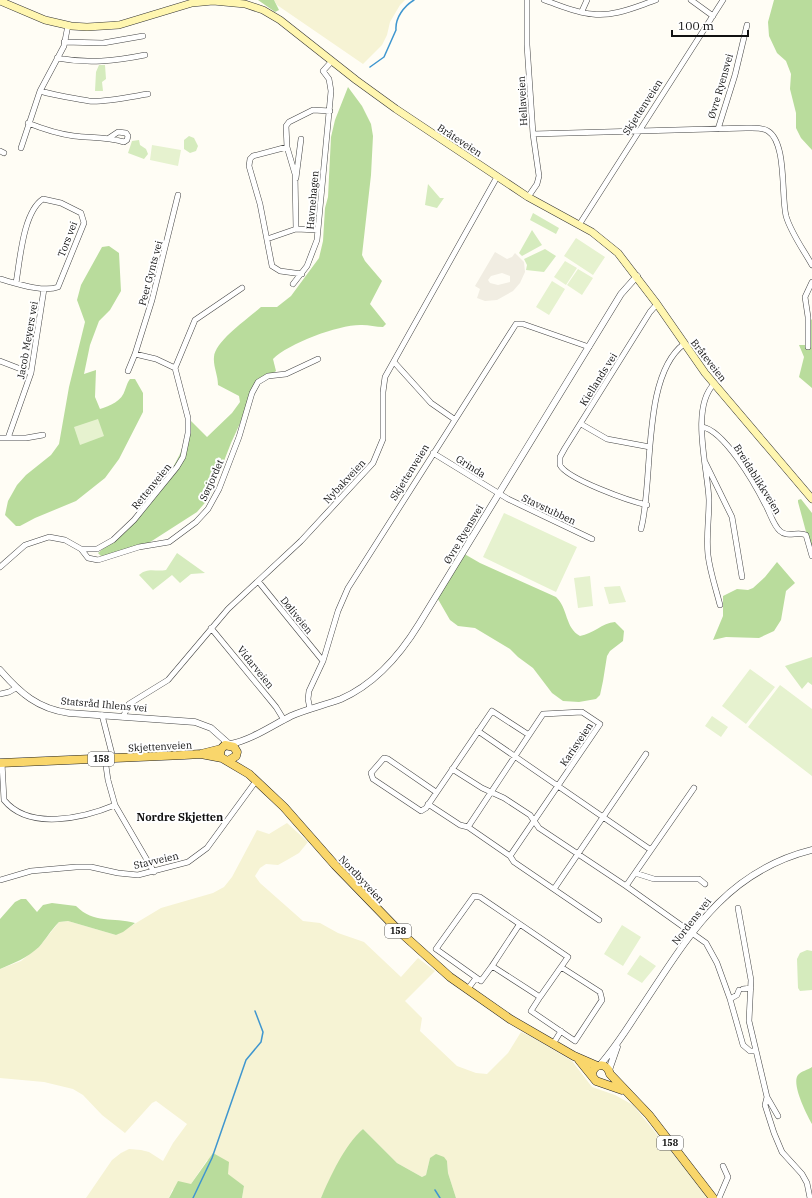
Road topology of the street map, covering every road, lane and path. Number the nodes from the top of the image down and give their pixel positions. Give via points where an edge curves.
1 (527, 0) edge
2 (544, 0) edge
3 (587, 0) edge
4 (656, 0) edge
5 (691, 0) edge
6 (723, 0) edge
7 (0, 1) edge
8 (582, 11) junction
9 (713, 16) junction
10 (68, 25) junction
11 (747, 25) dead end
12 (144, 36) dead end
13 (64, 42) junction
14 (145, 55) dead end
15 (57, 58) junction
16 (332, 61) junction
17 (40, 91) junction
18 (148, 94) dead end
19 (330, 111) junction
20 (28, 123) junction
21 (718, 129) junction
22 (638, 132) junction
23 (533, 134) junction
24 (109, 138) dead end
25 (301, 139) dead end
26 (287, 147) junction
27 (21, 148) dead end
28 (497, 177) junction
29 (296, 179) junction
30 (178, 195) dead end
31 (528, 197) junction
32 (579, 225) junction
33 (296, 229) junction
34 (318, 230) junction
35 (267, 239) junction
36 (812, 265) edge
37 (302, 274) junction
38 (637, 276) junction
39 (0, 279) edge
40 (812, 282) edge
41 (16, 283) junction
42 (293, 284) dead end
43 (242, 288) dead end
44 (44, 289) junction
45 (657, 304) junction
46 (684, 344) junction
47 (589, 347) junction
48 (808, 347) dead end
49 (135, 354) junction
50 (318, 359) dead end
51 (0, 361) edge
52 (394, 362) junction
53 (175, 368) junction
54 (128, 371) dead end
55 (31, 373) junction
56 (714, 384) junction
57 (454, 419) junction
58 (581, 424) junction
59 (702, 426) junction
60 (43, 435) dead end
61 (0, 438) edge
62 (8, 438) junction
63 (650, 447) junction
64 (433, 453) junction
65 (704, 462) junction
66 (499, 494) junction
67 (812, 499) edge
68 (646, 505) junction
69 (641, 529) dead end
70 (592, 539) dead end
71 (81, 549) junction
72 (812, 556) edge
73 (0, 567) edge
74 (742, 578) dead end
75 (258, 581) junction
76 (720, 606) dead end
77 (211, 628) junction
78 (323, 661) junction
79 (0, 670) edge
80 (16, 688) junction
81 (0, 694) edge
82 (310, 709) junction
83 (102, 715) junction
84 (123, 717) junction
85 (284, 720) junction
86 (478, 732) junction
87 (529, 735) junction
88 (248, 740) junction
89 (226, 746) junction
90 (236, 753) junction
91 (201, 754) junction
92 (646, 754) dead end
93 (515, 757) junction
94 (109, 758) junction
95 (225, 759) junction
96 (1, 763) edge
97 (452, 769) junction
98 (249, 774) junction
99 (256, 781) junction
100 (558, 786) junction
101 (694, 788) dead end
102 (436, 792) junction
103 (491, 792) junction
104 (428, 804) junction
105 (115, 805) junction
106 (603, 817) junction
107 (534, 822) junction
108 (468, 827) junction
109 (651, 850) junction
110 (812, 850) edge
111 (578, 854) junction
112 (510, 856) junction
113 (154, 872) junction
114 (635, 873) junction
115 (0, 880) edge
116 (705, 884) dead end
117 (626, 886) junction
118 (554, 889) junction
119 (738, 908) dead end
120 (599, 920) dead end
121 (519, 925) junction
122 (692, 933) junction
123 (492, 966) junction
124 (561, 966) junction
125 (476, 978) junction
126 (751, 988) junction
127 (467, 990) junction
128 (540, 997) junction
129 (730, 999) junction
130 (561, 1032) junction
131 (618, 1043) junction
132 (553, 1044) junction
133 (756, 1050) junction
134 (574, 1056) junction
135 (598, 1065) junction
136 (609, 1072) junction
137 (592, 1074) junction
138 (603, 1082) junction
139 (624, 1091) junction
140 (767, 1097) junction
141 (778, 1116) dead end
142 (723, 1166) dead end
143 (713, 1198) edge
144 (719, 1198) edge
145 (810, 1198) edge

1 - 23 street, Hellaveien
2 - 8 street
3 - 8 street
4 - 8 street via 612,14 590,14
5 - 9 street
6 - 9 street, Skjettenveien
7 - 10 main road, Bråteveien via 45,20
9 - 22 street, Skjettenveien
10 - 13 street
10 - 16 main road, Bråteveien via 101,27 137,20 203,1 225,1 258,8 285,24
11 - 21 street, Øvre Ryensvei
12 - 13 street via 103,43
13 - 15 street
14 - 15 street via 104,62
15 - 17 street
16 - 19 street, Havnehagen via 323,71 331,85
16 - 28 main road, Bråteveien via 396,109
17 - 18 street via 90,102
17 - 20 street
19 - 26 street, Havnehagen via 313,110 289,122 285,130
19 - 34 street, Havnehagen
20 - 24 street via 60,134
20 - 27 street
21 - 22 street
21 - 36 street via 758,128 768,131 776,143 782,166 784,205 789,225
22 - 23 street
22 - 32 street, Skjettenveien
23 - 31 street, Hellaveien via 539,176
25 - 29 street, Havnehagen
26 - 29 street, Havnehagen
26 - 35 street via 256,154 249,163
28 - 31 main road, Bråteveien
28 - 52 street, Nybakveien
29 - 33 street, Havnehagen
30 - 49 street, Peer Gynts vei via 152,300
31 - 32 main road, Bråteveien
32 - 38 main road, Bråteveien via 618,253
33 - 34 street
33 - 35 street
34 - 37 street, Havnehagen via 311,259
35 - 37 street via 272,266 280,271
37 - 42 street, Havnehagen
38 - 45 main road, Bråteveien
38 - 47 street, Øvre Ryensvei via 624,290
39 - 41 street
40 - 48 street via 805,297
41 - 44 street
41 - 44 street, Tors vei via 26,229 33,209 43,199 78,210 84,217 84,224 61,282 54,289
43 - 53 street via 195,320
44 - 55 street, Jacob Meyers vei
45 - 46 main road, Bråteveien
45 - 58 street, Kiellands vei
46 - 56 main road, Bråteveien
46 - 63 street via 673,355 662,379
47 - 57 street, Skjettenveien via 523,324 516,324
47 - 66 street, Øvre Ryensvei
49 - 53 street via 156,359
49 - 54 street, Peer Gynts vei
50 - 71 street, Sørjordet via 286,374 268,376 258,382 213,501 200,518 182,534 169,542 139,547 98,560 88,558
51 - 55 street
52 - 57 street via 431,403
52 - 75 street, Nybakveien via 385,377 383,439 373,463 301,541
53 - 71 street, Rettenveien via 188,418 188,433 181,462 125,529 103,547 93,550
55 - 62 street, Jacob Meyers vei
56 - 59 street via 708,394
56 - 67 main road, Bråteveien
57 - 64 street, Skjettenveien
58 - 63 street via 607,439
58 - 68 street, Kiellands vei via 560,457 560,465 568,474 627,500
59 - 65 street
59 - 72 street, Breidablikkveien via 712,430 725,442 761,496 780,531 787,534 801,532 806,535
60 - 62 street
61 - 62 street
63 - 68 street
64 - 66 street, Grinda
64 - 78 street, Skjettenveien via 348,588 338,611
65 - 74 street via 732,517
65 - 76 street via 709,501 708,555
66 - 70 street, Stavstubben
66 - 82 street, Øvre Ryensvei via 415,632 398,655 380,673 358,689 342,698
68 - 69 street
71 - 73 street via 65,540 49,537 25,545
75 - 77 street, Nybakveien
75 - 78 street, Døliveien
77 - 84 street, Nybakveien via 168,680 131,702
77 - 85 street, Vidarveien
78 - 82 street, Skjettenveien via 308,693
79 - 80 street, Statsråd Ihlens vei
80 - 81 street
80 - 83 street, Statsråd Ihlens vei via 29,699 49,709
82 - 85 street, Øvre Ryensvei
83 - 84 street, Statsråd Ihlens vei
83 - 94 street via 109,741
84 - 89 street, Statsråd Ihlens vei via 195,722 208,726 218,733
85 - 88 street, Øvre Ryensvei
86 - 87 street via 492,711
86 - 93 street
86 - 97 street
87 - 93 street, Karisveien
87 - 100 street, Karisveien via 543,714 582,712 600,724
88 - 89 street, Øvre Ryensvei
88 - 90 street, Øvre Ryensvei
89 - 90 main road, 158
89 - 91 main road, Skjettenveien / 158
89 - 95 main road
90 - 95 main road via 234,758
90 - 98 main road, Nordbyveien / 158
91 - 94 main road, Skjettenveien / 158
91 - 95 main road, Skjettenveien / 158
92 - 106 street
93 - 100 street
93 - 103 street, Karisveien
94 - 96 main road, Skjettenveien / 158
94 - 105 street via 108,780
95 - 98 main road, Nordbyveien / 158
96 - 105 street via 4,800 13,808 34,818 56,819 83,815
97 - 102 street
97 - 103 street
98 - 99 main road, Nordbyveien / 158
99 - 113 street, Stavveien via 207,848 188,862
99 - 127 main road, Nordbyveien / 158 via 284,807 406,938
100 - 106 street
100 - 107 street, Karisveien
101 - 109 street
102 - 104 street
102 - 104 street via 388,759 384,758 371,773 372,779 418,810 423,810
103 - 107 street via 530,815
103 - 108 street, Karisveien
104 - 108 street via 460,826
105 - 113 street
106 - 109 street
106 - 111 street
107 - 111 street
107 - 112 street, Karisveien
108 - 112 street
109 - 114 street
110 - 122 street, Nordens vei via 781,860 746,878 717,903
111 - 117 street
111 - 118 street
112 - 118 street via 514,862
113 - 115 street, Stavveien via 128,875 91,867 76,867 31,871
114 - 116 street via 654,879 699,879
114 - 117 street
117 - 122 street
118 - 120 street
119 - 126 street
121 - 123 street
121 - 124 street via 568,958
121 - 125 street via 480,897 474,896 469,902 436,949
122 - 129 street via 711,949
122 - 131 street, Nordens vei
123 - 125 street via 481,981
123 - 128 street
124 - 128 street
124 - 130 street via 600,992 603,997 575,1041
125 - 127 street
126 - 129 street via 741,990
126 - 133 street via 749,1021
127 - 132 main road, Nordbyveien / 158
128 - 130 street via 531,1011
129 - 133 street via 743,1045 750,1051
130 - 132 street
131 - 135 street, Nordens vei
131 - 136 street, Nordens vei
132 - 134 main road, Nordbyveien / 158
133 - 140 street
134 - 135 main road, Nordbyveien / 158
134 - 137 main road, Nordbyveien / 158
135 - 136 main road, Nordbyveien / 158 via 604,1065
135 - 137 main road
136 - 138 main road via 607,1080
136 - 139 main road, Nordbyveien / 158
137 - 138 main road, Nordbyveien / 158 via 596,1080
138 - 139 main road, Nordbyveien / 158
139 - 143 main road, Nordbyveien / 158 via 649,1115
140 - 141 street
140 - 145 street via 765,1105 774,1134 782,1152 802,1174
142 - 144 street via 728,1177

